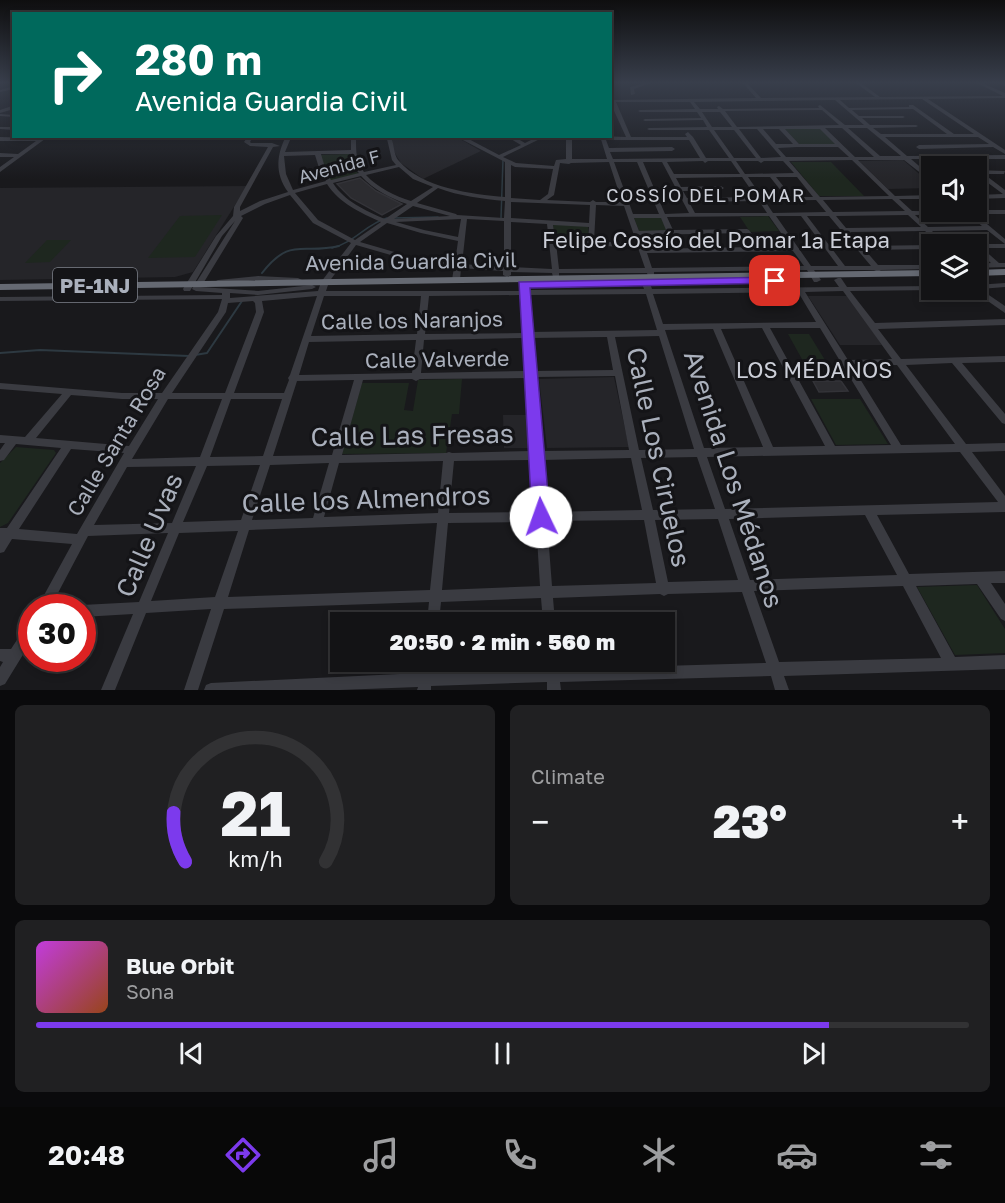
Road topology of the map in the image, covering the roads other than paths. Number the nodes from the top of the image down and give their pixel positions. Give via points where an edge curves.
1 (619, 115) edge
2 (642, 115) edge
3 (701, 115) edge
4 (726, 115) edge
5 (830, 115) edge
6 (924, 115) edge
7 (948, 115) edge
8 (857, 117) joint
9 (903, 117) joint
10 (680, 119) junction
11 (704, 119) junction
12 (645, 120) junction
13 (938, 125) junction
14 (963, 125) junction
15 (916, 126) junction
16 (822, 127) junction
17 (844, 127) junction
18 (868, 127) junction
19 (711, 128) junction
20 (736, 128) junction
21 (759, 128) junction
22 (781, 128) junction
23 (650, 129) junction
24 (686, 129) junction
25 (928, 135) junction
26 (952, 135) junction
27 (978, 135) junction
28 (879, 136) junction
29 (906, 136) junction
30 (21, 138) edge
31 (44, 138) edge
32 (250, 138) edge
33 (288, 138) edge
34 (354, 138) edge
35 (389, 138) edge
36 (460, 138) edge
37 (512, 138) edge
38 (540, 138) edge
39 (569, 138) edge
40 (602, 138) edge
41 (629, 138) junction
42 (654, 138) junction
43 (667, 138) junction
44 (691, 138) junction
45 (0, 140) edge
46 (526, 145) junction
47 (840, 145) junction
48 (272, 146) junction
49 (774, 146) junction
50 (798, 146) junction
51 (995, 146) junction
52 (283, 147) junction
53 (919, 147) junction
54 (672, 149) junction
55 (607, 150) junction
56 (351, 152) junction
57 (1005, 152) edge
58 (318, 153) junction
59 (281, 154) junction
60 (0, 155) edge
61 (19, 156) junction
62 (931, 156) edge
63 (499, 157) junction
64 (1005, 157) edge
65 (921, 158) edge
66 (987, 158) edge
67 (855, 159) junction
68 (880, 159) junction
69 (906, 159) junction
70 (786, 160) junction
71 (987, 160) edge
72 (508, 161) junction
73 (705, 161) junction
74 (734, 161) junction
75 (761, 161) junction
76 (569, 162) junction
77 (611, 162) junction
78 (640, 162) junction
79 (665, 162) junction
80 (678, 162) junction
81 (397, 166) junction
82 (557, 168) junction
83 (0, 170) edge
84 (921, 171) edge
85 (987, 172) edge
86 (1005, 172) edge
87 (362, 175) junction
88 (714, 175) junction
89 (743, 175) junction
90 (771, 175) junction
91 (798, 175) junction
92 (672, 176) junction
93 (987, 180) edge
94 (328, 184) junction
95 (436, 187) junction
96 (721, 188) junction
97 (679, 189) junction
98 (290, 195) junction
99 (1005, 195) edge
100 (987, 196) edge
101 (921, 197) edge
102 (895, 198) junction
103 (506, 199) junction
104 (759, 199) junction
105 (790, 199) junction
106 (818, 199) junction
107 (543, 200) junction
108 (684, 200) junction
109 (728, 200) junction
110 (593, 202) junction
111 (410, 204) junction
112 (626, 204) junction
113 (911, 213) junction
114 (921, 213) edge
115 (987, 213) edge
116 (1004, 213) edge
117 (803, 214) junction
118 (831, 214) junction
119 (693, 215) junction
120 (770, 215) junction
121 (630, 216) junction
122 (662, 216) junction
123 (238, 217) junction
124 (464, 218) junction
125 (383, 220) junction
126 (506, 220) junction
127 (982, 222) edge
128 (550, 223) junction
129 (592, 225) junction
130 (989, 228) junction
131 (928, 229) junction
132 (844, 230) junction
133 (670, 232) junction
134 (636, 233) junction
135 (933, 234) edge
136 (461, 240) junction
137 (552, 241) junction
138 (354, 243) junction
139 (591, 244) junction
140 (1005, 244) edge
141 (987, 245) edge
142 (921, 247) edge
143 (860, 248) junction
144 (641, 249) junction
145 (759, 249) junction
146 (795, 249) junction
147 (987, 255) edge
148 (457, 265) junction
149 (987, 267) edge
150 (843, 268) junction
151 (921, 268) edge
152 (1003, 268) edge
153 (879, 271) junction
154 (987, 271) edge
155 (921, 273) edge
156 (507, 274) junction
157 (813, 274) junction
158 (556, 275) junction
159 (987, 278) edge
160 (1005, 278) edge
161 (921, 279) edge
162 (456, 280) junction
163 (649, 280) junction
164 (838, 280) junction
165 (1005, 285) edge
166 (196, 286) junction
167 (319, 286) junction
168 (0, 287) edge
169 (987, 287) edge
170 (524, 288) junction
171 (921, 288) edge
172 (846, 290) junction
173 (801, 291) junction
174 (0, 292) edge
175 (425, 294) junction
176 (987, 296) edge
177 (226, 297) junction
178 (0, 299) edge
179 (256, 300) junction
180 (1005, 310) edge
181 (1005, 322) edge
182 (822, 325) junction
183 (716, 326) junction
184 (765, 326) junction
185 (873, 326) junction
186 (661, 330) junction
187 (610, 334) junction
188 (528, 336) junction
189 (306, 339) junction
190 (421, 339) junction
191 (1005, 359) edge
192 (955, 361) junction
193 (846, 363) junction
194 (899, 363) junction
195 (618, 373) junction
196 (531, 376) junction
197 (292, 378) junction
198 (359, 378) junction
199 (416, 378) junction
200 (0, 386) edge
201 (69, 392) junction
202 (227, 395) junction
203 (164, 396) junction
204 (286, 396) junction
205 (1005, 420) edge
206 (0, 439) edge
207 (14, 440) junction
208 (27, 442) junction
209 (68, 445) junction
210 (963, 447) junction
211 (1005, 447) edge
212 (898, 448) junction
213 (832, 449) junction
214 (132, 450) junction
215 (769, 450) junction
216 (700, 451) junction
217 (636, 453) junction
218 (538, 455) junction
219 (449, 456) junction
220 (0, 457) edge
221 (335, 458) junction
222 (204, 460) junction
223 (265, 460) junction
224 (124, 463) junction
225 (1005, 505) edge
226 (868, 510) junction
227 (721, 514) junction
228 (648, 515) junction
229 (541, 517) junction
230 (443, 518) junction
231 (317, 522) junction
232 (244, 525) junction
233 (177, 526) junction
234 (5, 533) edge
235 (82, 535) junction
236 (0, 548) edge
237 (1005, 577) edge
238 (980, 578) junction
239 (907, 581) junction
240 (746, 587) junction
241 (664, 590) junction
242 (50, 594) edge
243 (547, 594) junction
244 (437, 595) junction
245 (218, 603) junction
246 (144, 606) junction
247 (96, 610) edge
248 (434, 612) edge
249 (548, 612) edge
250 (1005, 615) edge
251 (18, 650) edge
252 (0, 655) edge
253 (14, 656) junction
254 (1005, 662) edge
255 (952, 664) junction
256 (775, 671) junction
257 (0, 679) edge
258 (553, 683) edge
259 (425, 685) edge
260 (108, 690) edge
261 (191, 690) edge
262 (211, 690) edge
263 (782, 690) edge

1 - 41 street
2 - 12 street
3 - 11 street
4 - 20 street
5 - 17 street
6 - 13 street
7 - 14 street
8 - 9 street
8 - 18 street
9 - 15 street
10 - 11 street
10 - 12 street
10 - 24 street
11 - 19 street
12 - 23 street
13 - 14 street
13 - 26 street
14 - 27 street
15 - 18 street
15 - 25 street
16 - 17 street
16 - 22 street
16 - 47 street
17 - 18 street
17 - 68 street
18 - 28 street
19 - 20 street
19 - 24 street
19 - 74 street
20 - 21 street
20 - 75 street
21 - 22 street
21 - 49 street
22 - 50 street
23 - 24 street
23 - 42 street
24 - 44 street
25 - 26 street
25 - 29 street
26 - 27 street
27 - 51 street
28 - 29 street
28 - 69 street
29 - 53 street
30 - 31 street
30 - 45 street
31 - 61 street
32 - 48 street via 250,144
33 - 52 street
34 - 56 street
35 - 81 street via 390,155
36 - 63 street
37 - 46 street
38 - 46 street
39 - 76 street
40 - 41 street
40 - 55 street, Avenida Los Médanos
41 - 42 street
42 - 43 street
43 - 44 street
43 - 54 street
44 - 73 street
46 - 63 street
47 - 50 street
47 - 67 street
48 - 52 street
48 - 123 street via 237,207
49 - 50 street
49 - 70 street
51 - 53 street
51 - 57 street
52 - 59 street
53 - 62 street
54 - 55 street
54 - 80 street
55 - 77 street, Avenida Los Médanos
56 - 58 street
56 - 87 street
58 - 59 street
58 - 94 street
59 - 98 street via 283,178
60 - 61 street
61 - 83 street
63 - 72 street
64 - 66 street
65 - 69 street
67 - 68 street
67 - 70 street
67 - 102 street
68 - 69 street
69 - 84 street
70 - 75 street
70 - 91 street
71 - 86 street
72 - 82 street
72 - 103 street
73 - 74 street
73 - 80 street
74 - 75 street
74 - 89 street
76 - 77 street
76 - 82 street via 558,162
77 - 78 street
77 - 112 street, Avenida Los Médanos
78 - 79 street
78 - 122 street
79 - 80 street
79 - 92 street
81 - 87 street, Avenida F
81 - 95 street
82 - 107 street via 551,195
85 - 86 street
87 - 94 street, Avenida F
87 - 111 street
88 - 89 street
88 - 92 street
88 - 96 street
89 - 90 street
89 - 104 street
90 - 91 street
90 - 105 street
91 - 106 street
92 - 97 street
93 - 99 street
94 - 98 street, Avenida F
94 - 125 street via 341,197
95 - 103 street
95 - 111 street
96 - 97 street
96 - 109 street
97 - 108 street
98 - 123 street, Avenida F
98 - 138 street via 322,226
99 - 100 street
101 - 102 street
102 - 106 street
102 - 113 street
103 - 107 street
103 - 126 street
104 - 105 street
104 - 109 street
104 - 120 street
105 - 106 street
106 - 118 street
107 - 110 street
108 - 109 street
108 - 119 street
110 - 112 street
110 - 129 street
111 - 124 street
111 - 125 street
112 - 121 street, Avenida Los Médanos
113 - 114 street
113 - 118 street
113 - 131 street
115 - 116 street
117 - 118 street
117 - 120 street
117 - 150 street
118 - 132 street
119 - 120 street
119 - 122 street
120 - 146 street
121 - 122 street
121 - 134 street, Avenida Los Médanos
122 - 133 street
123 - 166 street
124 - 125 street
124 - 126 street
124 - 136 street
125 - 136 street
125 - 138 street
126 - 128 street
126 - 156 street
127 - 130 street
128 - 129 street
128 - 137 street
129 - 139 street
130 - 131 street
130 - 140 street
131 - 132 street
131 - 135 street
132 - 143 street
133 - 134 street
133 - 145 street via 747,231
134 - 144 street, Avenida Los Médanos
136 - 148 street
137 - 139 street
137 - 158 street
138 - 148 street via 406,258
138 - 167 street
139 - 144 street
140 - 141 street
142 - 143 street
143 - 153 street
144 - 145 street
144 - 163 street, Avenida Los Médanos
145 - 146 street
146 - 157 street
147 - 152 street
148 - 156 street
148 - 162 street
149 - 152 street
150 - 153 street
150 - 157 street
151 - 153 street
152 - 154 highway
153 - 155 highway, Avenida Guardia Civil / PE-1NJ
153 - 157 highway, Avenida Guardia Civil / PE-1NJ
156 - 158 highway, Avenida Guardia Civil / PE-1NJ
156 - 162 highway, Avenida Guardia Civil / PE-1NJ
157 - 163 highway, Avenida Guardia Civil / PE-1NJ
157 - 164 highway, Avenida Guardia Civil / PE-1NJ
158 - 163 highway, Avenida Guardia Civil / PE-1NJ
159 - 160 highway
161 - 164 highway, Avenida Guardia Civil / PE-1NJ
162 - 167 highway, Avenida Guardia Civil / PE-1NJ
163 - 170 highway, Avenida Guardia Civil / PE-1NJ
163 - 173 street
163 - 186 street, Avenida Los Médanos
164 - 172 street
165 - 169 street
166 - 167 highway, Avenida Guardia Civil / PE-1NJ
166 - 168 highway, Avenida Guardia Civil / PE-1NJ
166 - 174 highway, Avenida Guardia Civil / PE-1NJ
166 - 177 street
167 - 170 highway, Avenida Guardia Civil / PE-1NJ
167 - 175 street
167 - 177 street
167 - 179 street
167 - 189 street
170 - 175 street
170 - 188 street
171 - 172 street
172 - 173 street
172 - 185 street
173 - 182 street
175 - 190 street
176 - 180 street
177 - 178 street
177 - 179 street
177 - 203 street, Calle Santa Rosa
179 - 202 street, Calle Uvas via 260,302 260,312
181 - 185 street
182 - 184 street, Calle los Naranjos
182 - 193 street
183 - 184 street, Calle los Naranjos
183 - 186 street, Calle los Naranjos
183 - 215 street
184 - 213 street
185 - 194 street
186 - 187 street, Calle los Naranjos
186 - 216 street, Avenida Los Médanos
187 - 188 street, Calle los Naranjos
187 - 195 street, Calle Los Ciruelos
188 - 190 street, Calle los Naranjos
188 - 196 street
189 - 190 street, Calle los Naranjos
189 - 197 street
190 - 199 street
191 - 192 street
192 - 194 street
192 - 205 street
193 - 194 street
193 - 212 street
194 - 210 street
195 - 196 street, Calle Valverde
195 - 217 street, Calle Los Ciruelos
196 - 199 street, Calle Valverde
196 - 218 street
197 - 198 street, Calle Valverde
197 - 204 street
198 - 199 street, Calle Valverde
198 - 221 street
200 - 201 street
201 - 203 street
201 - 208 street
202 - 203 street
202 - 204 street
202 - 222 street, Calle Uvas
203 - 214 street, Calle Santa Rosa
204 - 223 street
206 - 207 street
207 - 208 street
207 - 220 street
208 - 209 street
209 - 214 street
209 - 234 street
210 - 211 street, Calle Las Fresas
210 - 212 street, Calle Las Fresas
210 - 225 street
212 - 213 street, Calle Las Fresas
213 - 215 street, Calle Las Fresas
214 - 224 street, Calle Santa Rosa
215 - 216 street, Calle Las Fresas
216 - 217 street, Calle Las Fresas
216 - 227 street, Avenida Los Médanos
217 - 218 street, Calle Las Fresas
217 - 228 street, Calle Los Ciruelos
218 - 219 street, Calle Las Fresas
218 - 229 street
219 - 221 street, Calle Las Fresas
219 - 230 street
221 - 223 street, Calle Las Fresas
221 - 231 street
222 - 223 street, Calle Las Fresas
222 - 224 street, Calle Las Fresas
222 - 233 street, Calle Uvas
223 - 232 street
224 - 235 street, Calle Santa Rosa
225 - 226 street, Calle los Almendros
226 - 227 street, Calle los Almendros
226 - 239 street
227 - 228 street, Calle los Almendros
227 - 240 street, Avenida Los Médanos
228 - 229 street, Calle los Almendros
228 - 241 street, Calle Los Ciruelos
229 - 230 street, Calle los Almendros
229 - 243 street
230 - 231 street, Calle los Almendros
230 - 244 street
231 - 232 street, Calle los Almendros
232 - 233 street, Calle los Almendros
232 - 245 street
233 - 235 street, Calle los Almendros
233 - 246 street, Calle Uvas
234 - 235 street, Calle los Almendros
234 - 236 street
235 - 242 street, Calle Santa Rosa
237 - 238 street
238 - 239 street
238 - 250 street
239 - 240 street
239 - 255 street
240 - 241 street
240 - 256 street, Avenida Los Médanos
241 - 243 street
243 - 244 street
243 - 249 street
244 - 245 street
244 - 248 street
245 - 246 street
245 - 261 street
246 - 247 street
246 - 260 street, Calle Uvas
251 - 253 street
252 - 253 street
253 - 257 street
254 - 255 street
255 - 256 street
256 - 258 street
256 - 263 street, Avenida Los Médanos
258 - 259 street
259 - 262 street

